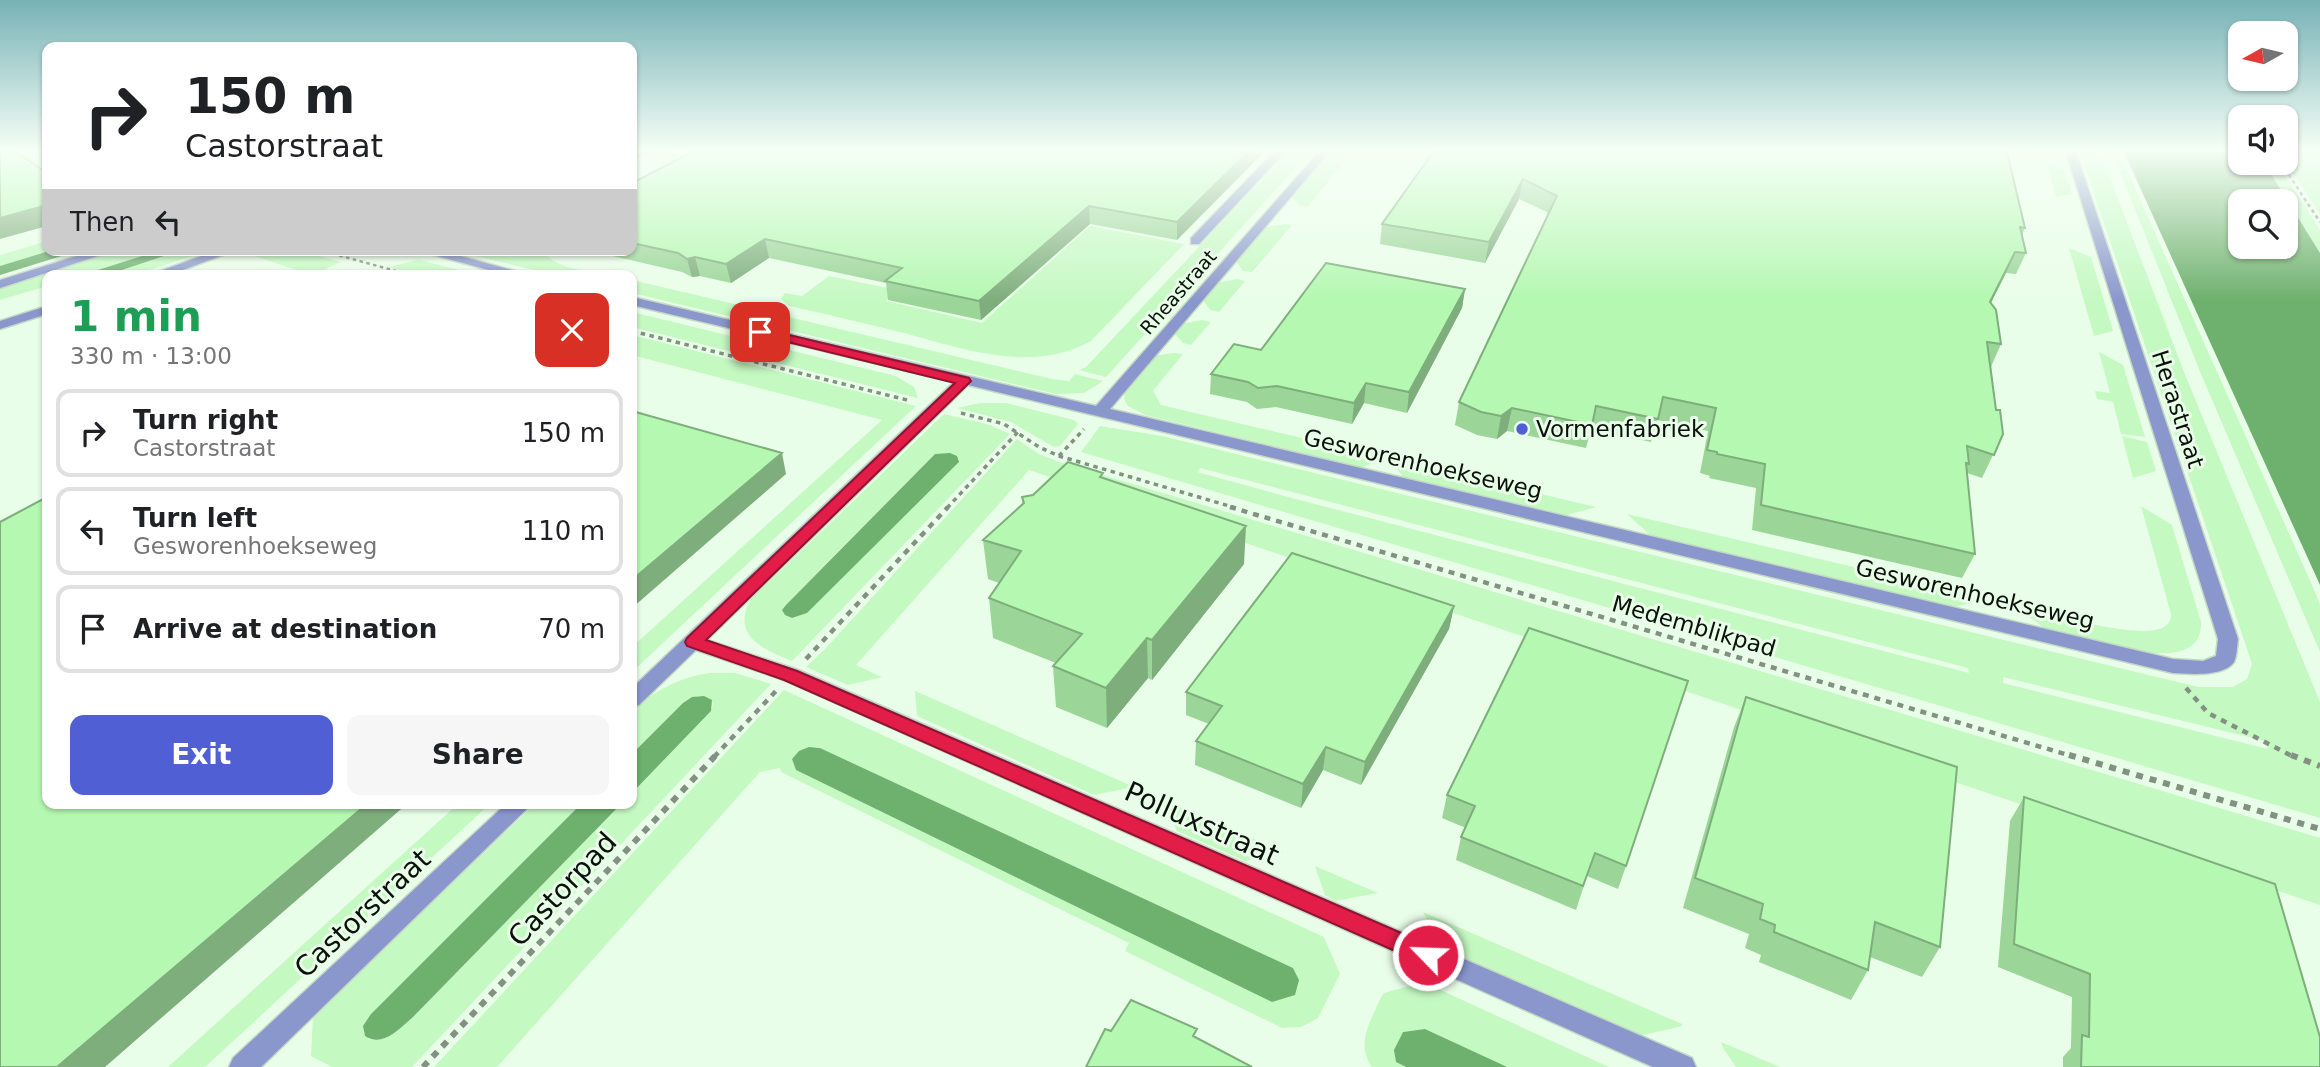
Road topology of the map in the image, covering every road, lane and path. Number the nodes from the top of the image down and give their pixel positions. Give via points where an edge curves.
1 (1232, 202) edge
2 (1281, 202) edge
3 (2087, 202) edge
4 (2307, 202) edge
5 (2320, 222) edge
6 (1195, 241) dead end
7 (91, 256) edge
8 (213, 256) edge
9 (341, 256) edge
10 (459, 256) edge
11 (45, 270) edge
12 (170, 270) edge
13 (393, 270) edge
14 (507, 270) edge
15 (42, 271) edge
16 (0, 284) edge
17 (637, 302) edge
18 (42, 312) edge
19 (0, 325) edge
20 (637, 332) edge
21 (964, 381) junction
22 (936, 407) junction
23 (1099, 412) junction
24 (1018, 432) junction
25 (1059, 456) junction
26 (693, 642) junction
27 (2173, 666) junction
28 (2204, 668) joint
29 (791, 675) junction
30 (637, 695) edge
31 (2320, 766) edge
32 (516, 809) edge
33 (2320, 830) edge
34 (243, 1067) edge
35 (423, 1067) edge
36 (1683, 1067) edge

1 - 6 street
2 - 23 street, Rheastraat
3 - 28 street, Herastraat via 2228,639 2225,660
4 - 5 path
7 - 11 street
8 - 12 street
9 - 13 path
10 - 14 street
15 - 16 street
17 - 21 street, Gesworenhoekseweg
18 - 19 street
20 - 22 path
21 - 22 street
21 - 23 street, Gesworenhoekseweg
22 - 24 path
22 - 26 street
23 - 25 path
23 - 27 street, Gesworenhoekseweg
24 - 25 path
24 - 29 path, Castorpad
25 - 33 path, Medemblikpad
26 - 29 street, Polluxstraat
26 - 30 street
27 - 28 street, Gesworenhoekseweg
27 - 31 path via 2208,713
29 - 35 path, Castorpad
29 - 36 street, Polluxstraat
32 - 34 street, Castorstraat

